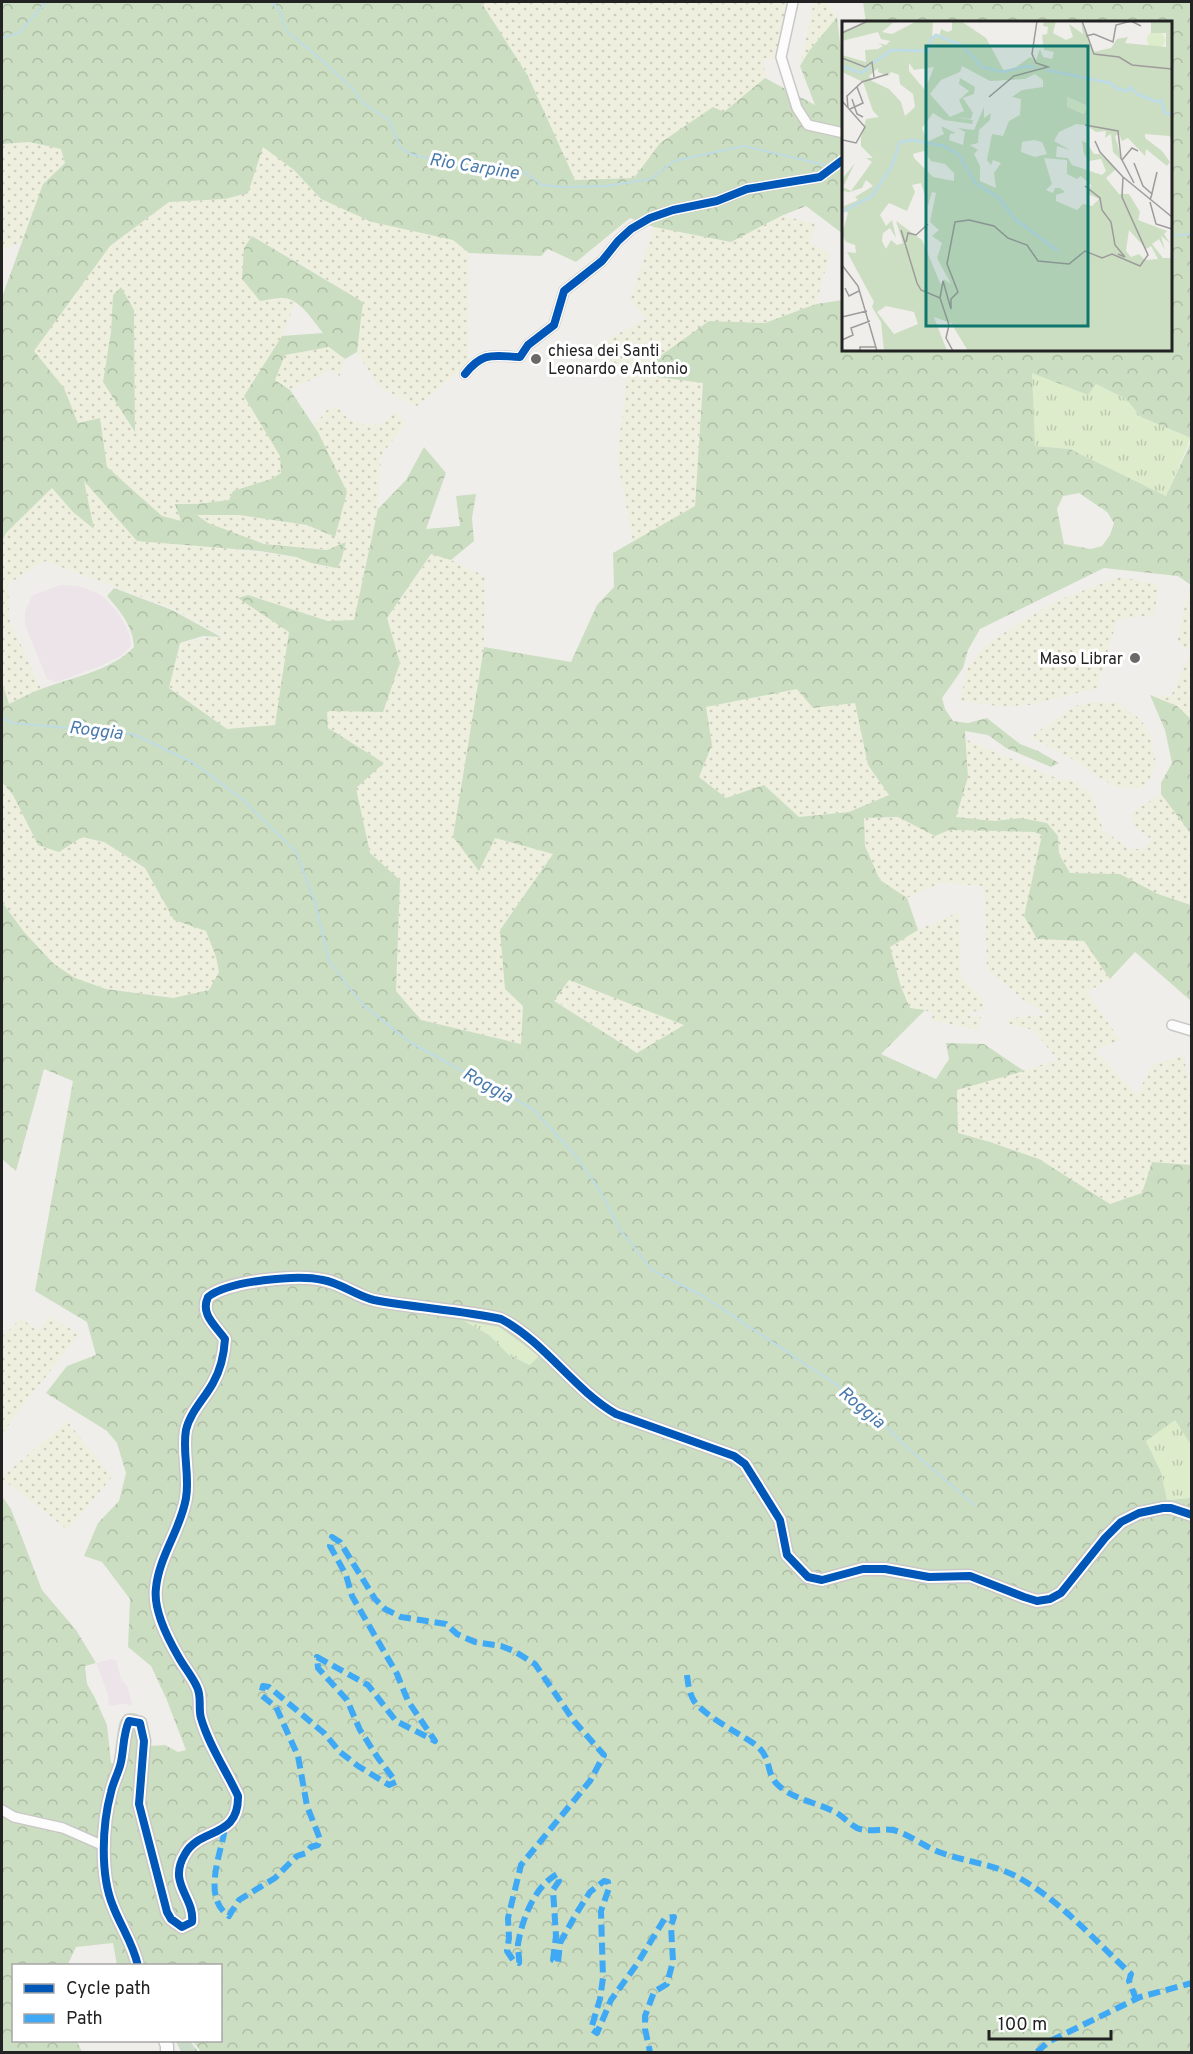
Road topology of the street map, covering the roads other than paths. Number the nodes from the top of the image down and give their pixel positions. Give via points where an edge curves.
1 (793, 2) edge
2 (842, 133) edge
3 (841, 160) edge
4 (465, 374) dead end
5 (1172, 1025) dead end
6 (1191, 1031) edge
7 (1191, 1515) edge
8 (2, 1810) edge
9 (104, 1846) junction
10 (138, 1964) edge

1 - 2 street via 781,57 797,108 808,124
3 - 4 street via 820,177 747,189 650,218 631,229 602,261 564,291 554,325 528,345 520,357 489,356 476,360
5 - 6 street
7 - 9 street via 1163,1508 1121,1522 1061,1593 1050,1599 1024,1598 970,1576 929,1577 863,1569 822,1580 808,1577 788,1555 780,1520 745,1464 735,1456 602,1406 512,1324 372,1299 314,1278 222,1289 208,1297 205,1310 225,1339 224,1354 214,1382 188,1422 184,1441 188,1488 183,1515 159,1572 156,1602 178,1656 197,1687 200,1716 238,1803 229,1825 194,1842 184,1856 179,1883 193,1911 192,1922 182,1927 167,1912 139,1804 144,1741 140,1723 129,1721 106,1814
8 - 9 street via 14,1817 63,1828
9 - 10 street via 112,1906 131,1940

